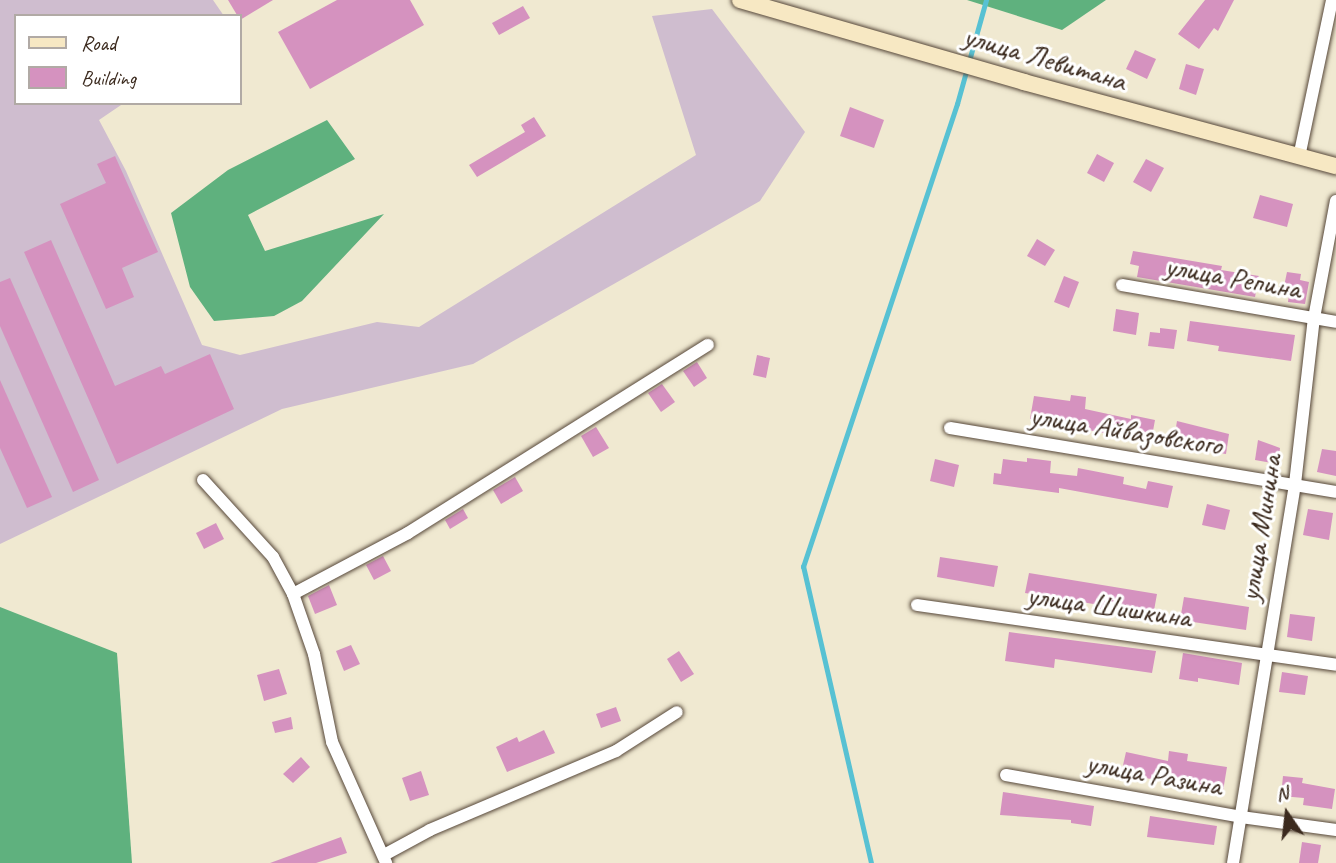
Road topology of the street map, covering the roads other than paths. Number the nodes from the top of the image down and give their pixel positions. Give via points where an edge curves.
1 (740, 0) edge
2 (1332, 0) edge
3 (1299, 156) junction
4 (1336, 166) edge
5 (1336, 201) edge
6 (1122, 285) dead end
7 (1314, 318) junction
8 (1336, 321) edge
9 (708, 345) dead end
10 (950, 428) dead end
11 (203, 480) dead end
12 (1294, 484) junction
13 (1336, 492) edge
14 (293, 594) junction
15 (916, 605) dead end
16 (1267, 654) junction
17 (1336, 665) edge
18 (677, 712) dead end
19 (1006, 775) dead end
20 (1241, 817) junction
21 (1336, 830) edge
22 (385, 859) edge
23 (1233, 863) edge

1 - 3 main road, улица Левитана
2 - 3 street
3 - 4 main road, улица Левитана
5 - 7 street, улица Минина
6 - 7 street, улица Репина
7 - 8 street, улица Репина
7 - 12 street, улица Минина
9 - 14 street via 408,533
10 - 12 street, улица Айвазовского
11 - 14 street via 273,557
12 - 13 street, улица Айвазовского
12 - 16 street, улица Минина
14 - 22 street via 314,654 332,741
15 - 16 street, улица Шишкина
16 - 17 street, улица Шишкина
16 - 20 street, улица Минина
18 - 22 street via 615,751 430,830
19 - 20 street, улица Разина
20 - 21 street, улица Разина
20 - 23 street, улица Минина

